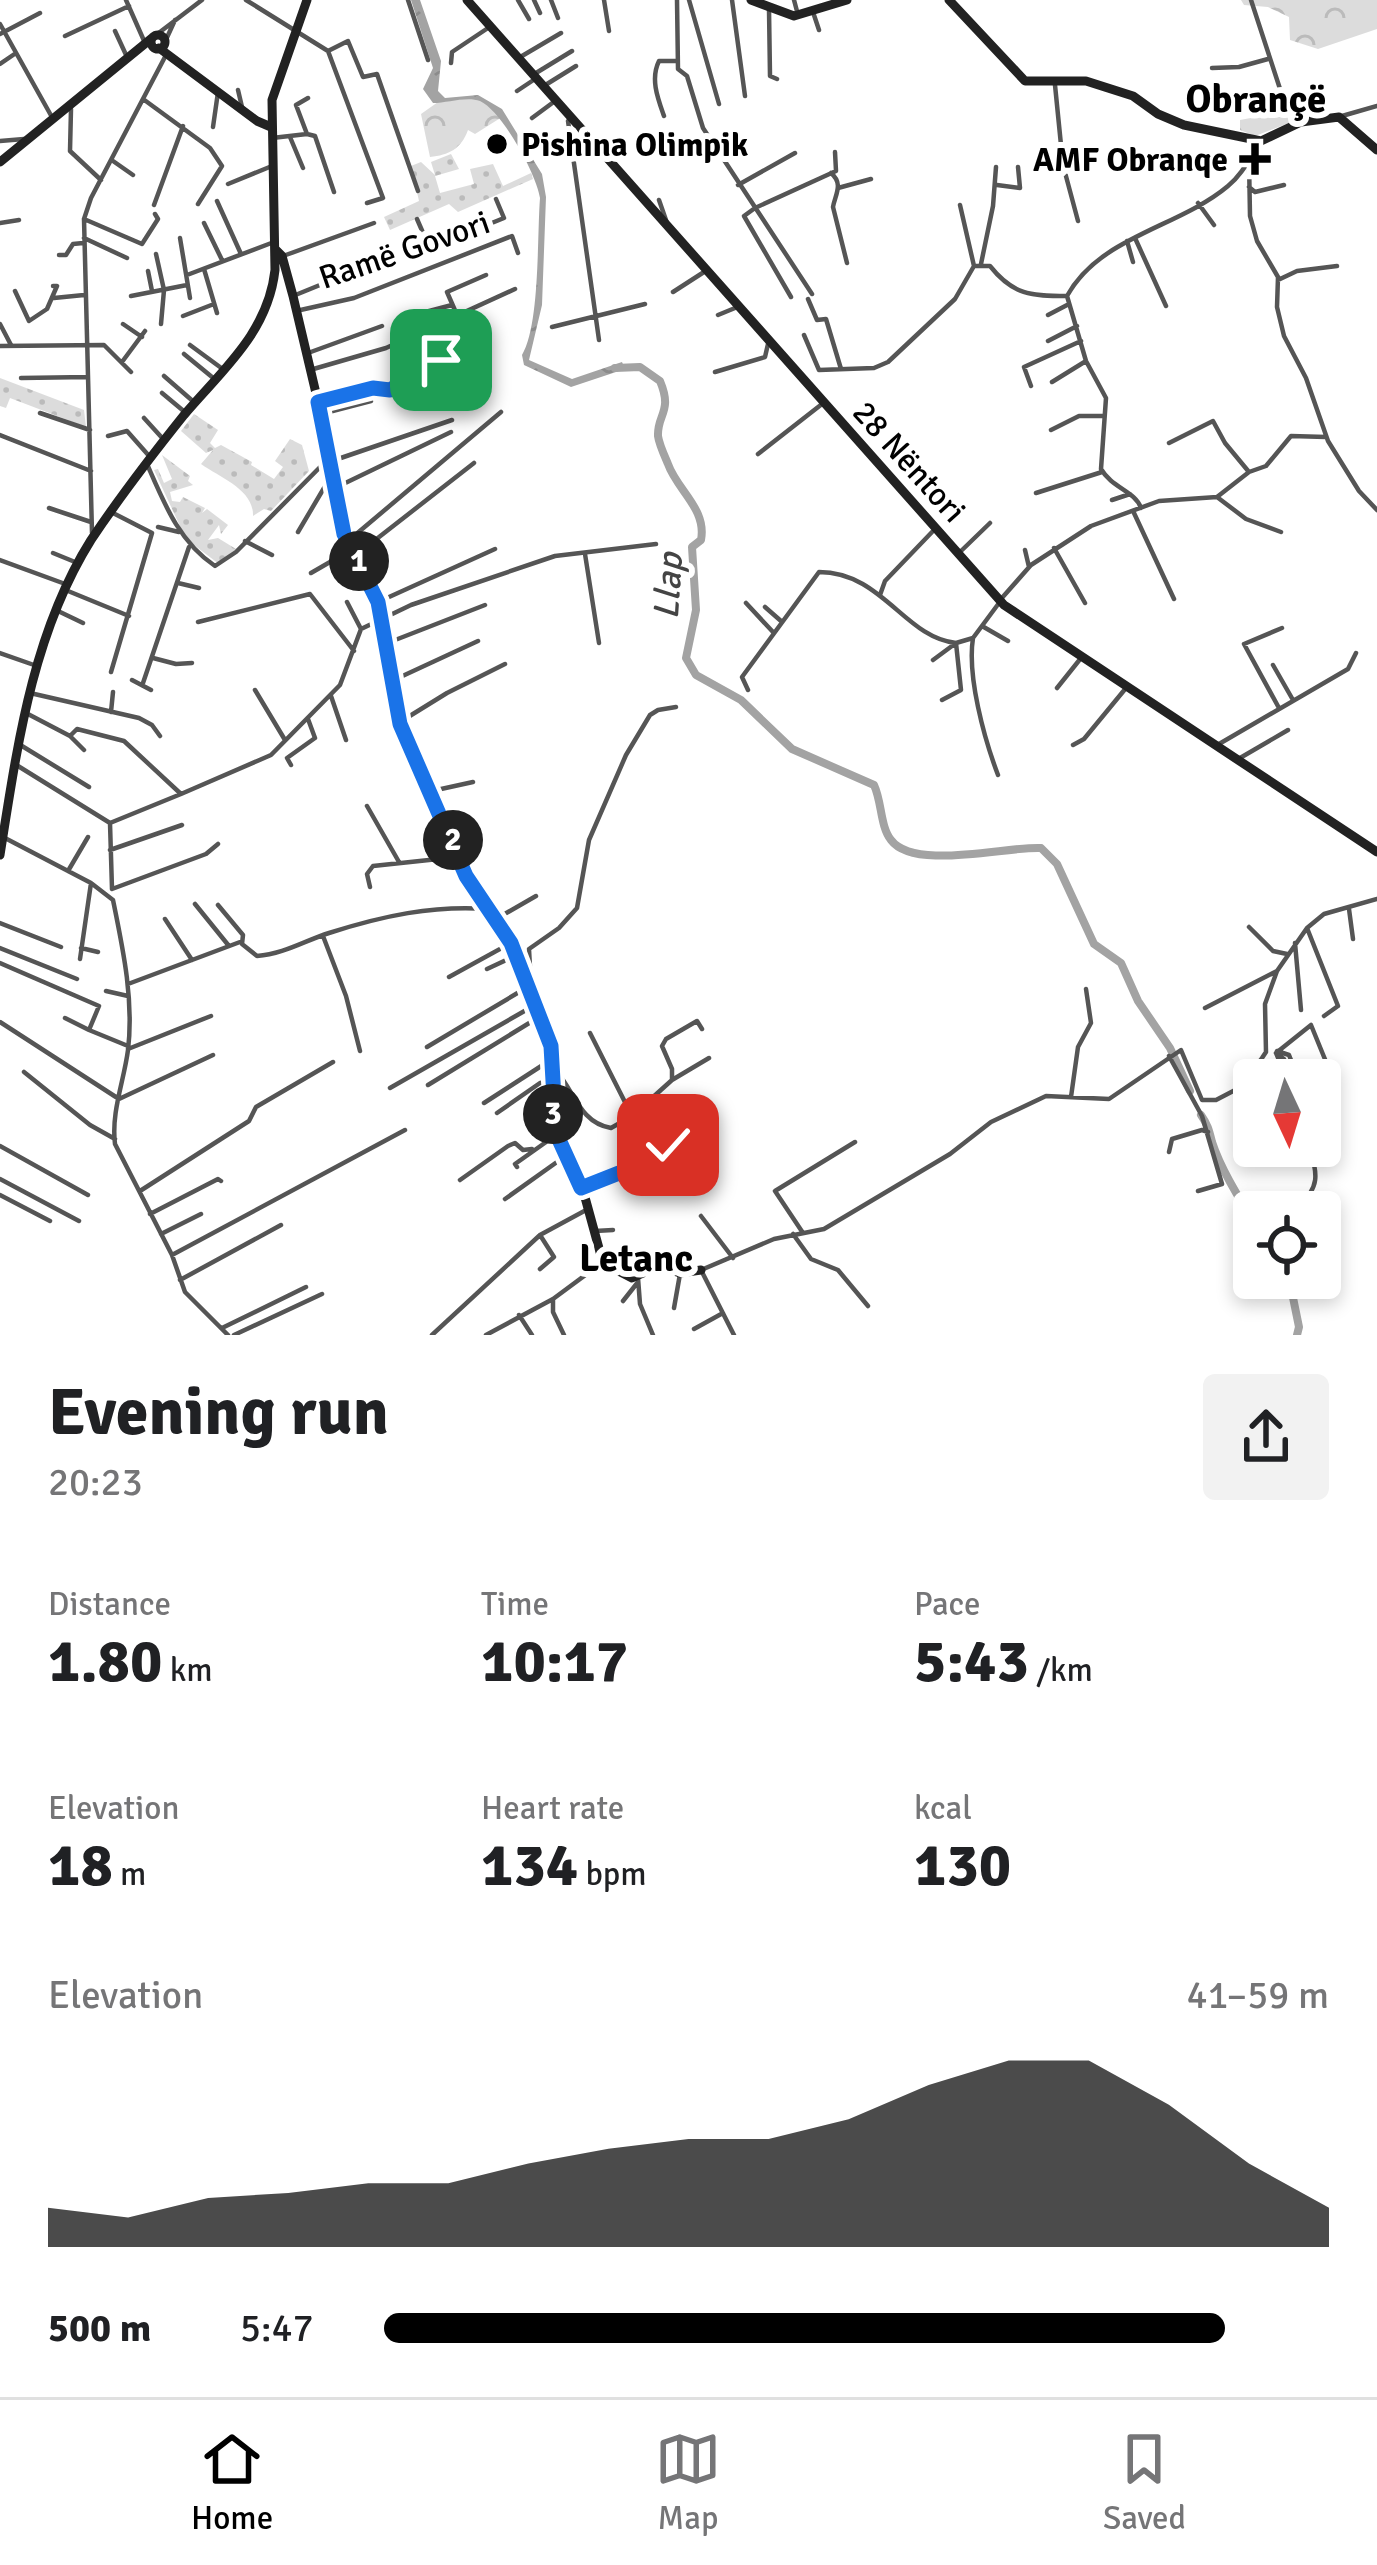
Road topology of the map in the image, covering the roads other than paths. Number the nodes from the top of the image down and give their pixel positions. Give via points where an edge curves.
1 (179, 0) edge
2 (202, 0) edge
3 (246, 0) edge
4 (307, 0) edge
5 (408, 0) edge
6 (466, 0) edge
7 (518, 0) edge
8 (534, 0) edge
9 (550, 0) edge
10 (604, 0) edge
11 (677, 0) edge
12 (689, 0) edge
13 (731, 0) edge
14 (751, 0) edge
15 (794, 0) edge
16 (847, 0) edge
17 (949, 0) edge
18 (1251, 0) edge
19 (128, 3) edge
20 (769, 9) junction
21 (813, 12) junction
22 (184, 13) junction
23 (540, 13) dead end
24 (40, 14) dead end
25 (798, 15) junction
26 (558, 18) dead end
27 (529, 19) dead end
28 (176, 20) junction
29 (0, 24) edge
30 (490, 27) junction
31 (115, 31) dead end
32 (608, 31) dead end
33 (819, 31) dead end
34 (2, 33) edge
35 (296, 33) junction
36 (562, 34) dead end
37 (65, 36) dead end
38 (156, 44) junction
39 (328, 51) junction
40 (572, 51) dead end
41 (16, 53) junction
42 (127, 57) junction
43 (1268, 58) junction
44 (428, 60) dead end
45 (518, 60) junction
46 (677, 62) junction
47 (451, 63) dead end
48 (0, 64) edge
49 (576, 66) dead end
50 (1212, 68) dead end
51 (777, 79) dead end
52 (536, 81) junction
53 (1054, 81) junction
54 (238, 90) dead end
55 (517, 91) dead end
56 (218, 92) junction
57 (745, 96) dead end
58 (308, 98) dead end
59 (143, 100) junction
60 (555, 101) junction
61 (72, 104) junction
62 (718, 104) dead end
63 (1377, 106) edge
64 (242, 110) junction
65 (565, 114) junction
66 (664, 116) dead end
67 (1340, 117) junction
68 (532, 118) dead end
69 (53, 119) junction
70 (1301, 122) junction
71 (183, 126) junction
72 (213, 127) dead end
73 (272, 132) junction
74 (307, 134) junction
75 (290, 137) junction
76 (30, 138) junction
77 (0, 141) edge
78 (1261, 141) junction
79 (1377, 150) edge
80 (835, 152) dead end
81 (795, 153) dead end
82 (112, 160) junction
83 (1249, 160) junction
84 (0, 162) edge
85 (272, 166) junction
86 (996, 166) dead end
87 (1018, 167) dead end
88 (303, 168) dead end
89 (831, 173) junction
90 (133, 175) dead end
91 (871, 179) dead end
92 (101, 180) junction
93 (228, 184) dead end
94 (1284, 184) dead end
95 (738, 185) junction
96 (997, 185) junction
97 (1249, 187) junction
98 (838, 188) junction
99 (418, 190) dead end
100 (334, 192) dead end
101 (496, 199) dead end
102 (659, 200) dead end
103 (217, 201) dead end
104 (368, 203) dead end
105 (1198, 203) junction
106 (198, 204) dead end
107 (154, 205) dead end
108 (960, 205) dead end
109 (755, 208) junction
110 (155, 214) dead end
111 (84, 219) junction
112 (417, 219) dead end
113 (19, 220) dead end
114 (1078, 221) dead end
115 (204, 223) dead end
116 (374, 223) dead end
117 (0, 224) edge
118 (1214, 225) dead end
119 (664, 226) junction
120 (180, 238) dead end
121 (83, 240) junction
122 (1131, 240) junction
123 (428, 242) junction
124 (277, 249) junction
125 (518, 253) dead end
126 (156, 254) dead end
127 (241, 254) junction
128 (58, 255) dead end
129 (128, 258) dead end
130 (222, 260) junction
131 (1133, 262) dead end
132 (847, 263) dead end
133 (977, 265) junction
134 (1337, 266) dead end
135 (204, 268) junction
136 (148, 271) dead end
137 (705, 272) junction
138 (187, 274) junction
139 (486, 275) dead end
140 (1278, 280) junction
141 (187, 284) junction
142 (52, 286) dead end
143 (515, 289) dead end
144 (164, 290) junction
145 (15, 291) dead end
146 (152, 291) junction
147 (673, 292) dead end
148 (84, 295) junction
149 (131, 296) dead end
150 (293, 296) junction
151 (791, 297) dead end
152 (54, 298) junction
153 (190, 298) dead end
154 (1068, 300) junction
155 (214, 304) junction
156 (645, 304) dead end
157 (452, 305) junction
158 (1166, 306) dead end
159 (737, 308) junction
160 (296, 311) junction
161 (217, 313) dead end
162 (414, 315) dead end
163 (457, 315) junction
164 (718, 315) dead end
165 (1048, 315) dead end
166 (183, 316) dead end
167 (596, 318) junction
168 (0, 324) edge
169 (161, 324) dead end
170 (123, 325) dead end
171 (382, 326) dead end
172 (1077, 326) junction
173 (552, 327) dead end
174 (804, 335) dead end
175 (476, 337) dead end
176 (599, 340) dead end
177 (1048, 341) dead end
178 (1081, 341) junction
179 (767, 342) junction
180 (87, 344) junction
181 (11, 345) junction
182 (190, 345) dead end
183 (0, 346) edge
184 (306, 353) junction
185 (184, 354) dead end
186 (1085, 359) junction
187 (122, 362) junction
188 (841, 369) junction
189 (225, 370) junction
190 (310, 370) junction
191 (819, 370) junction
192 (131, 372) dead end
193 (715, 372) dead end
194 (164, 376) dead end
195 (798, 376) junction
196 (88, 377) junction
197 (21, 378) dead end
198 (216, 380) junction
199 (1052, 382) dead end
200 (1031, 386) dead end
201 (163, 393) dead end
202 (371, 401) dead end
203 (318, 402) junction
204 (195, 403) junction
205 (822, 404) junction
206 (501, 412) dead end
207 (40, 413) dead end
208 (186, 413) junction
209 (322, 414) junction
210 (1103, 416) junction
211 (144, 418) dead end
212 (452, 420) dead end
213 (90, 430) junction
214 (1051, 430) dead end
215 (451, 432) dead end
216 (0, 435) edge
217 (108, 436) dead end
218 (1326, 437) junction
219 (164, 440) junction
220 (1169, 443) dead end
221 (758, 454) dead end
222 (149, 461) junction
223 (332, 463) junction
224 (474, 463) dead end
225 (91, 471) junction
226 (1102, 472) junction
227 (1249, 472) junction
228 (337, 488) junction
229 (1036, 493) dead end
230 (1130, 494) junction
231 (1217, 497) junction
232 (1112, 500) dead end
233 (49, 508) dead end
234 (1141, 508) junction
235 (1377, 510) edge
236 (113, 513) junction
237 (1134, 513) junction
238 (92, 523) junction
239 (990, 523) dead end
240 (158, 527) dead end
241 (935, 530) junction
242 (179, 532) junction
243 (298, 532) dead end
244 (1281, 532) dead end
245 (93, 538) junction
246 (245, 541) junction
247 (348, 541) junction
248 (656, 544) dead end
249 (189, 547) junction
250 (1054, 548) junction
251 (495, 549) dead end
252 (1025, 550) dead end
253 (584, 551) junction
254 (52, 553) dead end
255 (272, 555) dead end
256 (356, 555) junction
257 (958, 555) junction
258 (0, 560) edge
259 (78, 563) junction
260 (1029, 567) junction
261 (311, 573) dead end
262 (178, 583) junction
263 (67, 587) junction
264 (199, 588) dead end
265 (880, 595) junction
266 (1174, 599) dead end
267 (346, 602) dead end
268 (378, 602) junction
269 (746, 602) dead end
270 (1085, 603) dead end
271 (485, 605) dead end
272 (1004, 605) junction
273 (765, 607) dead end
274 (58, 611) junction
275 (129, 616) junction
276 (381, 619) junction
277 (781, 621) junction
278 (198, 622) dead end
279 (83, 623) dead end
280 (982, 626) junction
281 (1282, 628) dead end
282 (361, 629) junction
283 (773, 632) junction
284 (973, 638) junction
285 (1008, 640) dead end
286 (478, 641) dead end
287 (598, 643) dead end
288 (956, 643) junction
289 (385, 644) junction
290 (354, 651) junction
291 (0, 653) edge
292 (1356, 653) dead end
293 (153, 658) junction
294 (1087, 659) junction
295 (933, 660) dead end
296 (192, 663) dead end
297 (505, 664) dead end
298 (1273, 665) dead end
299 (35, 666) junction
300 (111, 672) dead end
301 (132, 680) dead end
302 (390, 682) junction
303 (143, 683) junction
304 (1057, 688) dead end
305 (1131, 689) junction
306 (151, 690) dead end
307 (256, 690) dead end
308 (748, 690) dead end
309 (113, 692) dead end
310 (30, 693) junction
311 (331, 696) junction
312 (942, 700) dead end
313 (1293, 700) junction
314 (676, 707) dead end
315 (1279, 708) junction
316 (111, 712) junction
317 (26, 713) junction
318 (308, 719) junction
319 (400, 722) junction
320 (1288, 730) dead end
321 (70, 736) junction
322 (160, 736) dead end
323 (285, 740) junction
324 (346, 740) dead end
325 (20, 744) junction
326 (1073, 745) dead end
327 (1222, 749) junction
328 (84, 750) dead end
329 (1243, 763) junction
330 (16, 765) junction
331 (291, 765) dead end
332 (998, 775) dead end
333 (473, 782) dead end
334 (88, 788) dead end
335 (432, 790) junction
336 (181, 794) junction
337 (367, 806) dead end
338 (110, 823) junction
339 (182, 825) dead end
340 (2, 832) edge
341 (88, 837) dead end
342 (218, 844) dead end
343 (110, 850) junction
344 (0, 853) edge
345 (1377, 853) edge
346 (459, 857) junction
347 (399, 862) junction
348 (68, 872) junction
349 (91, 883) junction
350 (370, 887) dead end
351 (111, 892) junction
352 (536, 896) dead end
353 (1377, 899) edge
354 (195, 904) dead end
355 (218, 905) dead end
356 (488, 908) junction
357 (1349, 909) junction
358 (165, 919) dead end
359 (496, 919) junction
360 (0, 923) edge
361 (1250, 927) dead end
362 (1307, 928) junction
363 (322, 935) junction
364 (1353, 940) dead end
365 (242, 942) junction
366 (511, 943) junction
367 (1295, 943) junction
368 (61, 946) dead end
369 (229, 946) junction
370 (0, 948) edge
371 (81, 948) junction
372 (98, 952) dead end
373 (1287, 954) junction
374 (515, 956) junction
375 (80, 958) dead end
376 (192, 959) junction
377 (0, 962) edge
378 (487, 969) dead end
379 (1277, 970) junction
380 (449, 977) dead end
381 (77, 979) dead end
382 (128, 984) junction
383 (528, 987) junction
384 (1086, 989) dead end
385 (106, 991) dead end
386 (128, 996) junction
387 (535, 1005) junction
388 (1205, 1008) dead end
389 (1301, 1010) dead end
390 (211, 1016) dead end
391 (1324, 1016) dead end
392 (539, 1017) junction
393 (65, 1018) dead end
394 (0, 1022) edge
395 (702, 1029) dead end
396 (89, 1030) junction
397 (590, 1034) dead end
398 (427, 1047) dead end
399 (128, 1048) junction
400 (360, 1051) dead end
401 (1266, 1052) junction
402 (1277, 1052) junction
403 (1173, 1053) junction
404 (214, 1055) dead end
405 (709, 1058) dead end
406 (1281, 1059) edge
407 (1289, 1059) edge
408 (1324, 1059) edge
409 (333, 1062) dead end
410 (554, 1071) junction
411 (24, 1072) dead end
412 (672, 1079) junction
413 (428, 1085) dead end
414 (390, 1088) dead end
415 (1071, 1097) junction
416 (119, 1099) junction
417 (484, 1103) dead end
418 (576, 1103) junction
419 (497, 1113) dead end
420 (632, 1116) junction
421 (554, 1117) junction
422 (405, 1130) dead end
423 (1208, 1132) junction
424 (557, 1135) junction
425 (115, 1139) junction
426 (678, 1142) dead end
427 (855, 1142) dead end
428 (0, 1146) edge
429 (532, 1149) junction
430 (1169, 1152) dead end
431 (566, 1156) junction
432 (706, 1159) dead end
433 (517, 1167) dead end
434 (631, 1174) junction
435 (0, 1179) edge
436 (220, 1180) dead end
437 (460, 1180) dead end
438 (581, 1188) junction
439 (1198, 1191) dead end
440 (139, 1192) junction
441 (0, 1195) edge
442 (88, 1195) dead end
443 (771, 1195) dead end
444 (506, 1199) dead end
445 (588, 1209) junction
446 (149, 1214) junction
447 (201, 1214) dead end
448 (701, 1216) dead end
449 (50, 1221) dead end
450 (79, 1221) dead end
451 (281, 1226) dead end
452 (613, 1230) dead end
453 (594, 1232) junction
454 (798, 1233) junction
455 (161, 1234) junction
456 (540, 1235) junction
457 (172, 1255) junction
458 (733, 1258) junction
459 (603, 1262) junction
460 (540, 1269) dead end
461 (704, 1269) junction
462 (680, 1273) junction
463 (638, 1278) junction
464 (179, 1280) junction
465 (306, 1287) dead end
466 (322, 1294) dead end
467 (553, 1299) junction
468 (623, 1301) dead end
469 (868, 1306) dead end
470 (674, 1309) dead end
471 (723, 1312) junction
472 (518, 1315) junction
473 (222, 1328) junction
474 (694, 1329) dead end
475 (231, 1335) edge
476 (431, 1335) edge
477 (486, 1335) edge
478 (532, 1335) edge
479 (564, 1335) edge
480 (653, 1335) edge
481 (734, 1335) edge

1 - 22 street
2 - 22 street
3 - 35 street
4 - 35 main road
5 - 44 street
6 - 30 main road, 28 Nëntori
7 - 27 street
8 - 23 street
9 - 26 street
10 - 32 street
11 - 46 street
12 - 62 street
13 - 57 street
14 - 20 main road
15 - 25 street
16 - 21 main road
17 - 53 main road via 1020,79
18 - 43 street
19 - 37 street
19 - 38 street
20 - 25 main road
20 - 51 street via 770,76
21 - 25 main road
21 - 33 street
22 - 28 street
24 - 34 street
28 - 38 street
28 - 38 street
29 - 34 street
30 - 45 main road, 28 Nëntori
30 - 47 street via 452,52
31 - 42 street
34 - 41 street
35 - 39 street
35 - 73 main road via 272,100
36 - 45 street
38 - 42 main road
38 - 56 main road
38 - 59 street
39 - 99 street via 348,41 363,77 377,74
39 - 104 street via 383,198
40 - 52 street
41 - 48 street
41 - 69 street
42 - 61 main road
43 - 50 street
43 - 70 street
45 - 52 main road, 28 Nëntori
46 - 66 street via 655,67
46 - 95 street via 700,123
49 - 52 street
52 - 55 street
52 - 60 main road, 28 Nëntori
53 - 78 main road via 1105,86 1184,125
53 - 114 street
54 - 64 street
56 - 64 main road
56 - 72 street
58 - 74 street via 296,105
59 - 71 street
59 - 82 street
60 - 65 main road, 28 Nëntori
60 - 68 street
61 - 69 main road
61 - 92 street via 70,151
63 - 67 street
64 - 73 main road
65 - 119 main road, 28 Nëntori
65 - 167 street
67 - 70 main road
67 - 79 main road
69 - 76 main road
70 - 78 main road
71 - 106 street via 222,166
71 - 107 street
73 - 75 street
73 - 85 main road
74 - 75 street
74 - 100 street via 315,136
75 - 88 street
76 - 77 street
76 - 84 main road
78 - 83 street
80 - 89 street via 839,168
81 - 95 street
82 - 90 street
82 - 92 street
83 - 97 street
83 - 105 street via 1222,191
85 - 93 street
85 - 124 main road
86 - 96 street
87 - 96 street via 1020,188
89 - 98 street
89 - 109 street
91 - 98 street
92 - 111 street
94 - 97 street
95 - 109 street
96 - 133 street
97 - 140 street via 1255,236
98 - 132 street via 833,206
101 - 123 street via 504,218
102 - 119 street
103 - 127 street
105 - 118 street
105 - 122 street
108 - 133 street
109 - 151 street via 744,216
109 - 188 street via 817,320 826,319
110 - 111 street via 142,244
111 - 121 street
112 - 123 street
113 - 117 street
115 - 130 street
116 - 124 street
119 - 137 main road, 28 Nëntori
120 - 138 street
121 - 128 street
121 - 129 street
121 - 148 street
122 - 131 street
122 - 154 street via 1081,274
122 - 158 street
123 - 150 street
124 - 127 street
124 - 150 main road
124 - 189 main road via 267,304
125 - 160 street, Ramë Govori via 512,236 371,292
126 - 144 street
127 - 130 street
130 - 135 street
133 - 154 street via 992,268 1012,289
133 - 188 street via 955,299 888,362
134 - 140 street
135 - 138 street
135 - 155 street
136 - 146 street
137 - 147 street
137 - 159 main road, 28 Nëntori
138 - 141 street
139 - 157 street via 449,290
140 - 218 street via 1279,322
141 - 144 street
141 - 153 street
142 - 152 street
143 - 163 street
144 - 146 street
144 - 169 street
145 - 152 street via 28,321
146 - 149 street
148 - 152 street
148 - 180 street
150 - 160 main road
154 - 165 street
154 - 172 street
155 - 161 street
155 - 166 street
156 - 167 street
157 - 162 street
157 - 163 street
159 - 164 street
159 - 179 main road, 28 Nëntori
160 - 184 main road
163 - 190 street via 386,348
167 - 173 street
167 - 176 street
168 - 181 street
170 - 187 street via 143,334
171 - 184 street
172 - 177 street
172 - 178 street
174 - 191 street
175 - 203 street via 399,387
178 - 186 street
178 - 200 street via 1024,367
179 - 193 street via 765,357
179 - 195 main road, 28 Nëntori
180 - 181 street
180 - 187 street via 104,345
180 - 196 street
181 - 183 street
182 - 189 street
184 - 190 main road
185 - 198 street
186 - 199 street
186 - 210 street via 1106,398
187 - 192 street
188 - 191 street
189 - 198 main road
190 - 203 main road
191 - 195 street
194 - 204 street
195 - 205 main road, 28 Nëntori
196 - 197 street
196 - 213 street
198 - 204 main road
201 - 208 street
202 - 209 street
203 - 209 main road
204 - 208 main road
205 - 221 street, 28 Nëntori
205 - 241 main road, 28 Nëntori
206 - 247 street
207 - 213 street
208 - 219 main road
209 - 223 main road
210 - 214 street via 1079,416
210 - 226 street
211 - 219 street
212 - 223 street
213 - 225 street
215 - 228 street
216 - 225 street
217 - 222 street via 128,431
218 - 227 street via 1291,436 1266,466
218 - 235 street
219 - 222 main road
220 - 227 street via 1213,421
222 - 236 main road
222 - 242 street
223 - 228 main road
223 - 243 street
223 - 246 street
224 - 256 street
225 - 238 street
226 - 229 street
226 - 230 street
227 - 231 street
228 - 247 main road
230 - 232 street
230 - 234 street
231 - 234 street
231 - 244 street
233 - 238 street
234 - 237 street
236 - 245 main road
236 - 275 street via 152,533
237 - 250 street via 1100,521
237 - 266 street
238 - 245 street
239 - 257 street, 28 Nëntori
240 - 242 street
241 - 257 main road, 28 Nëntori
241 - 265 street
242 - 249 street
245 - 259 main road
246 - 249 street via 215,566
246 - 255 street
247 - 256 main road
247 - 261 street
248 - 253 street
249 - 262 street
250 - 260 street
250 - 270 street
251 - 268 street
252 - 260 street
253 - 276 street via 492,574
253 - 287 street
254 - 259 street
256 - 268 main road
257 - 272 main road, 28 Nëntori
258 - 263 street
259 - 263 main road
260 - 272 street
262 - 264 street
262 - 293 street
263 - 274 main road
263 - 275 street
265 - 277 street via 848,574 819,572
265 - 288 street via 932,635
267 - 282 street
268 - 276 main road
269 - 283 street
271 - 289 street
272 - 280 street
272 - 294 main road, 28 Nëntori
273 - 277 street
274 - 279 street
274 - 299 main road
275 - 300 street
276 - 282 street
276 - 289 main road
277 - 283 street
278 - 290 street via 310,594
280 - 284 street
280 - 285 street
281 - 315 street via 1244,644
282 - 290 street
283 - 308 street via 742,677
284 - 288 street
284 - 332 street via 984,736
286 - 302 street
288 - 295 street
288 - 312 street via 961,690
289 - 302 main road
290 - 311 street
291 - 299 street
292 - 313 street via 1348,669
293 - 296 street
293 - 303 street
294 - 304 street via 1080,657
294 - 305 main road, 28 Nëntori
297 - 319 street
298 - 313 street
299 - 310 main road
301 - 303 street
302 - 319 main road
303 - 306 street
305 - 326 street
305 - 327 main road, 28 Nëntori
307 - 323 street
309 - 316 street
310 - 316 street
310 - 317 main road
311 - 318 street
311 - 324 street
313 - 315 street
314 - 383 street via 650,716 626,755 589,841 577,908 530,949
315 - 327 street
316 - 322 street via 146,721
317 - 321 street
317 - 325 main road
318 - 323 street
318 - 331 street via 315,738 287,758
319 - 335 main road
320 - 329 street
321 - 328 street
321 - 336 street via 77,729 124,741
323 - 336 street via 256,764
325 - 330 main road
325 - 334 street
327 - 329 main road, 28 Nëntori
329 - 345 main road, 28 Nëntori
330 - 338 street
330 - 340 main road
333 - 335 street
335 - 346 main road
336 - 338 street
337 - 347 street
338 - 343 street
339 - 343 street
340 - 344 main road
340 - 348 street
341 - 348 street
342 - 351 street
343 - 351 street
346 - 347 street
346 - 356 main road
347 - 350 street via 369,868
348 - 349 street
349 - 351 street
349 - 371 street
351 - 382 street
352 - 359 street
353 - 357 street
354 - 369 street
355 - 365 street
356 - 359 main road
356 - 363 street via 424,909
357 - 362 street
357 - 364 street
358 - 376 street
359 - 366 main road
360 - 368 street
361 - 373 street
362 - 367 street
362 - 391 street via 1338,1006
363 - 365 street via 266,955 253,955
363 - 400 street
365 - 369 street
366 - 374 main road
366 - 380 street
367 - 373 street
367 - 389 street
369 - 376 street
370 - 381 street
371 - 372 street
371 - 375 street
373 - 379 street
374 - 378 street
374 - 383 main road
376 - 382 street
377 - 396 street via 98,1005
379 - 388 street
379 - 401 street via 1265,1004
382 - 386 street
383 - 387 main road
383 - 398 street
384 - 415 street via 1091,1023 1078,1047
385 - 386 street
386 - 399 street
387 - 392 main road
387 - 414 street
390 - 399 street
392 - 410 main road
392 - 413 street
393 - 396 street
394 - 416 street
395 - 412 street via 697,1021 662,1043
396 - 399 street
397 - 420 street
399 - 416 street
401 - 402 street
401 - 403 street via 1239,1088 1206,1102 1184,1051
402 - 406 street
402 - 407 street
402 - 408 street via 1310,1025
403 - 415 street via 1109,1099
403 - 423 street
404 - 416 street
405 - 412 street
409 - 440 street
410 - 417 street via 532,1068
410 - 418 street
410 - 419 street
410 - 421 main road
411 - 425 street
412 - 420 street
415 - 454 street via 1046,1096 991,1122 824,1229
416 - 425 street
418 - 420 street via 606,1129
418 - 421 street
421 - 424 main road
422 - 457 street
423 - 430 street via 1172,1139
423 - 439 street via 1222,1184
424 - 429 street
424 - 431 main road
425 - 440 street
426 - 434 street
427 - 454 street via 775,1191
428 - 442 street
429 - 433 street
429 - 437 street via 508,1145
431 - 438 main road
431 - 444 street
432 - 434 street
434 - 438 street
435 - 450 street
436 - 446 street
438 - 445 main road
440 - 446 street
441 - 449 street
443 - 454 street
445 - 453 main road
445 - 456 street
446 - 455 street
447 - 455 street
448 - 458 street
451 - 464 street
452 - 453 street
453 - 459 main road
454 - 458 street
454 - 469 street via 811,1258 838,1270
455 - 457 street
456 - 460 street via 554,1257
456 - 476 street
457 - 464 street
458 - 461 street
459 - 463 main road
459 - 467 street
461 - 462 main road
461 - 471 street
462 - 463 main road via 659,1266
462 - 470 street
463 - 468 street
463 - 480 street
464 - 473 street
465 - 473 street
466 - 475 street
467 - 472 street
467 - 479 street
471 - 474 street
471 - 481 street
472 - 477 street
472 - 478 street
473 - 475 street

